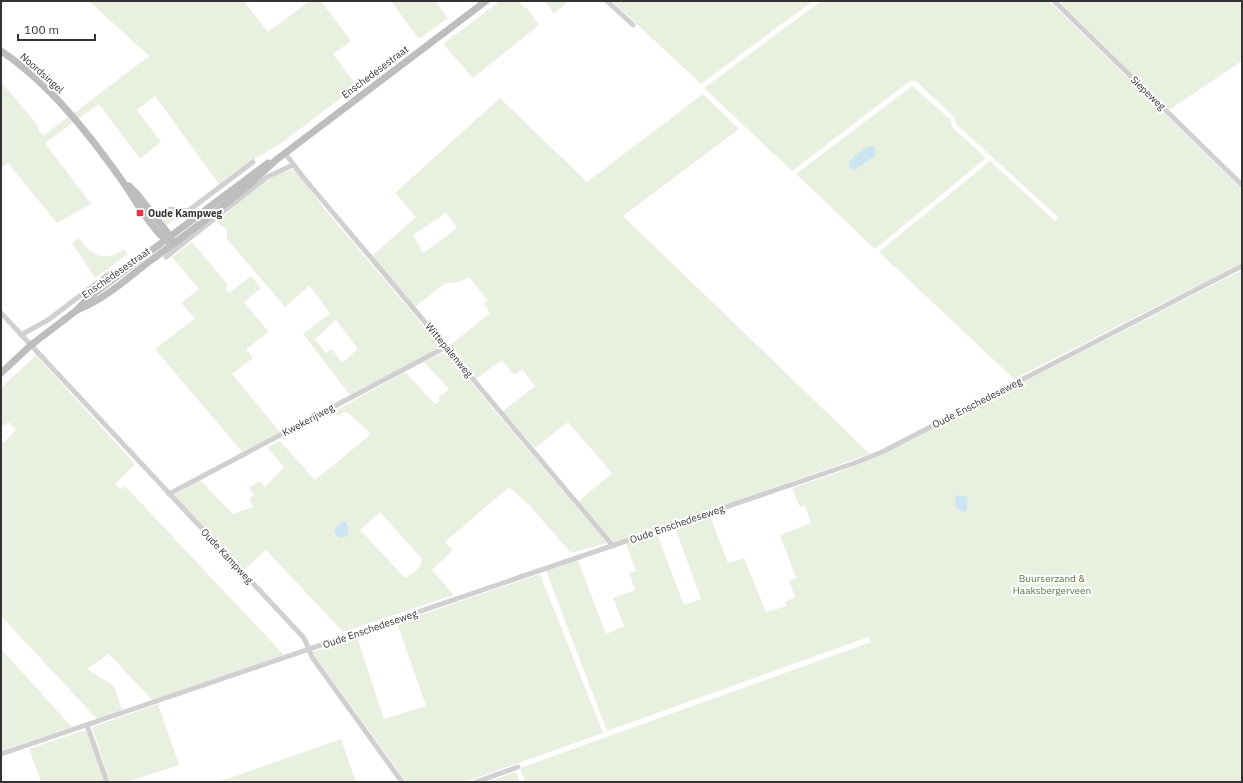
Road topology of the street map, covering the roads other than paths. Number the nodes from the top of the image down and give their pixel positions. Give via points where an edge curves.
1 (486, 1) edge
2 (607, 1) edge
3 (1054, 1) edge
4 (633, 25) dead end
5 (1, 51) edge
6 (285, 153) junction
7 (276, 160) junction
8 (253, 162) dead end
9 (293, 165) junction
10 (1242, 185) edge
11 (152, 218) junction
12 (168, 238) junction
13 (173, 244) junction
14 (166, 257) dead end
15 (1242, 266) edge
16 (110, 273) dead end
17 (78, 310) junction
18 (1, 313) edge
19 (21, 335) junction
20 (31, 345) junction
21 (446, 347) junction
22 (1, 373) edge
23 (169, 494) junction
24 (613, 546) junction
25 (309, 649) junction
26 (87, 725) junction
27 (1, 754) edge
28 (518, 767) dead end
29 (107, 782) edge
30 (402, 782) edge
31 (476, 782) edge

1 - 6 main road, Enschedesestraat
2 - 4 street
3 - 10 street, Siepeweg
5 - 11 main road, Noordsingel via 40,82 75,118
6 - 7 main road, Enschedesestraat
6 - 9 street, Wittepalenweg
7 - 12 main road, Enschedesestraat via 256,171
7 - 13 main road, Enschedesestraat via 245,189
8 - 11 street via 188,211 169,210
9 - 14 street, Enschedesestraat via 267,177
9 - 21 street, Wittepalenweg
11 - 12 main road, Noordsingel
12 - 13 main road, Noordsingel
12 - 17 main road, Enschedesestraat via 88,298
13 - 17 main road, Enschedesestraat via 95,302
15 - 24 street, Oude Enschedeseweg via 882,452
16 - 19 street, Enschedesestraat via 48,320
17 - 20 main road, Enschedesestraat
18 - 19 street, Oude Kampweg
19 - 20 street, Oude Kampweg
20 - 22 main road, Enschedesestraat
20 - 23 street, Oude Kampweg
21 - 23 street, Kwekerijweg
21 - 24 street, Wittepalenweg
23 - 25 street, Oude Kampweg via 304,638
24 - 25 street, Oude Enschedeseweg
25 - 26 street, Oude Enschedeseweg
25 - 30 street, Oude Kampweg
26 - 27 street, Oude Enschedeseweg
26 - 29 street
28 - 31 street

